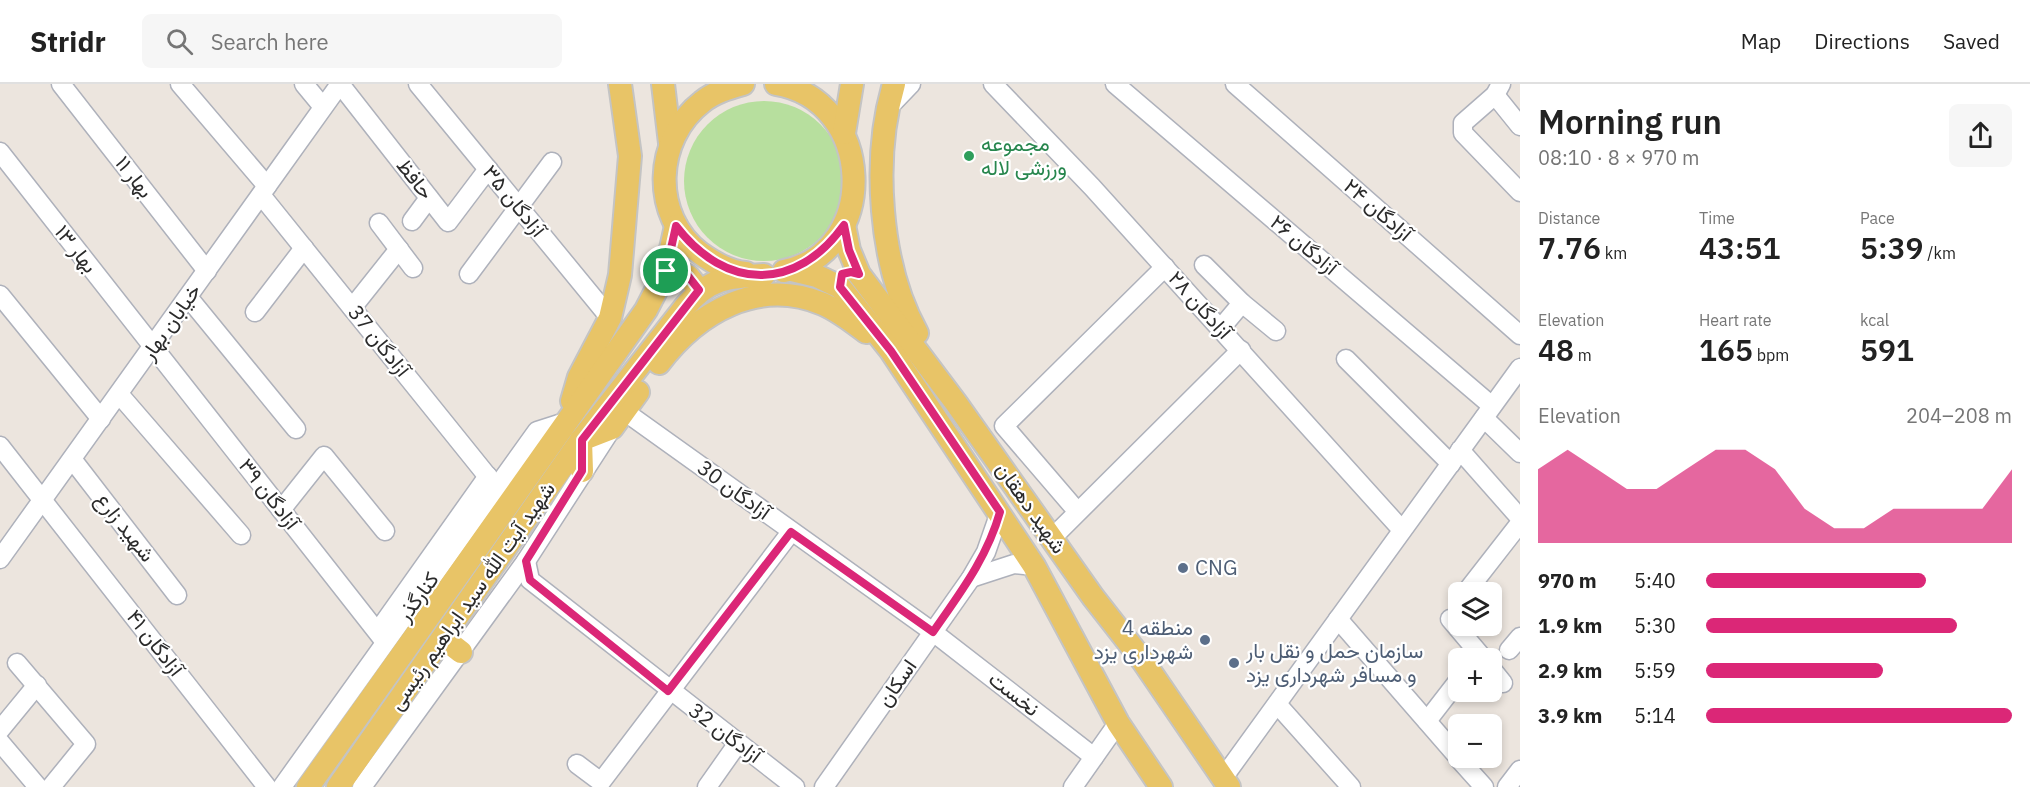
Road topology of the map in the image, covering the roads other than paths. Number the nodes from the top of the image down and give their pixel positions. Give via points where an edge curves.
1 (61, 84) edge
2 (180, 84) edge
3 (304, 84) edge
4 (340, 84) edge
5 (418, 84) edge
6 (620, 84) edge
7 (663, 84) edge
8 (743, 84) edge
9 (781, 84) edge
10 (852, 84) edge
11 (894, 84) edge
12 (911, 84) edge
13 (993, 84) edge
14 (1115, 84) edge
15 (1235, 84) edge
16 (1498, 90) edge
17 (323, 107) junction
18 (886, 110) junction
19 (1520, 126) edge
20 (844, 133) junction
21 (670, 143) junction
22 (0, 152) edge
23 (552, 162) dead end
24 (488, 169) junction
25 (264, 190) junction
26 (1520, 192) edge
27 (429, 198) junction
28 (520, 207) junction
29 (412, 221) dead end
30 (379, 223) dead end
31 (844, 225) junction
32 (676, 226) junction
33 (304, 248) junction
34 (399, 249) junction
35 (1204, 265) dead end
36 (1165, 267) junction
37 (413, 268) dead end
38 (792, 270) junction
39 (207, 271) junction
40 (666, 271) junction
41 (469, 274) dead end
42 (859, 274) junction
43 (764, 275) junction
44 (840, 287) junction
45 (699, 290) junction
46 (0, 295) edge
47 (188, 297) junction
48 (1242, 303) junction
49 (352, 308) junction
50 (255, 312) dead end
51 (610, 318) junction
52 (1221, 328) junction
53 (1276, 331) dead end
54 (1520, 335) edge
55 (153, 347) junction
56 (1241, 350) junction
57 (891, 351) junction
58 (1346, 359) dead end
59 (1520, 368) edge
60 (119, 394) junction
61 (956, 403) junction
62 (1488, 412) junction
63 (101, 419) junction
64 (618, 419) junction
65 (565, 422) junction
66 (296, 429) dead end
67 (582, 440) junction
68 (0, 446) edge
69 (1520, 453) edge
70 (1455, 457) junction
71 (72, 459) junction
72 (582, 471) junction
73 (492, 482) junction
74 (43, 500) junction
75 (281, 510) junction
76 (1077, 511) junction
77 (1000, 512) junction
78 (1520, 518) edge
79 (1520, 523) edge
80 (1402, 530) junction
81 (385, 531) dead end
82 (791, 532) junction
83 (241, 535) dead end
84 (1053, 537) junction
85 (0, 559) edge
86 (526, 561) junction
87 (1034, 566) junction
88 (971, 578) junction
89 (1474, 582) edge
90 (177, 595) dead end
91 (1338, 619) junction
92 (933, 632) junction
93 (1463, 636) edge
94 (381, 637) junction
95 (442, 638) junction
96 (1472, 648) edge
97 (460, 652) junction
98 (18, 663) dead end
99 (36, 686) junction
100 (668, 691) junction
101 (1448, 694) edge
102 (1276, 704) junction
103 (1427, 721) junction
104 (1118, 723) junction
105 (0, 730) edge
106 (0, 742) edge
107 (738, 742) junction
108 (1448, 745) edge
109 (1094, 757) junction
110 (577, 764) dead end
111 (1468, 768) edge
112 (1520, 770) edge
113 (1228, 784) edge
114 (604, 785) edge
115 (38, 787) edge
116 (51, 787) edge
117 (267, 787) edge
118 (282, 787) edge
119 (308, 787) edge
120 (338, 787) edge
121 (362, 787) edge
122 (707, 787) edge
123 (795, 787) edge
124 (824, 787) edge
125 (1073, 787) edge
126 (1161, 787) edge
127 (1351, 787) edge
128 (1484, 787) edge
129 (1507, 787) edge

1 - 39 street, بهار ۱۱
2 - 25 street, آزادگان 37
3 - 17 street
4 - 17 street, خیابان بهار
4 - 27 street, حافظ
5 - 24 street, آزادگان ۳۵
6 - 51 main road via 630,156 620,275
7 - 21 main road
8 - 21 main road via 723,89 702,101 685,118
9 - 20 main road via 807,95
10 - 20 main road
11 - 18 main road
12 - 18 street
13 - 36 street, ۲۸ آزادگان
14 - 62 street, ۲۶ آزادگان
15 - 54 street, ۲۴ آزادگان
16 - 19 street
16 - 26 street via 1463,123 1463,133
17 - 25 street, خیابان بهار
18 - 61 main road via 882,192 895,279 906,313
20 - 31 main road via 854,163 854,195
21 - 32 main road via 664,180 666,200
22 - 55 street, بهار ۱۳
23 - 28 street
24 - 27 street, حافظ via 448,222
24 - 28 street, آزادگان ۳۵
25 - 33 street, آزادگان 37
25 - 39 street, خیابان بهار
27 - 29 street
28 - 41 street
28 - 51 street, آزادگان ۳۵
30 - 34 street
31 - 38 main road via 821,252
31 - 42 main road, شهید دهقان
32 - 40 main road, شهید آیت الله سید ابراهیم رئیسی
32 - 43 main road via 692,247 713,263 738,272
33 - 49 street, آزادگان 37
33 - 50 street
34 - 37 street
34 - 49 street
35 - 48 street
36 - 52 street, ۲۸ آزادگان
36 - 76 street via 1004,426
38 - 43 main road
38 - 44 main road, شهید دهقان
39 - 47 street, خیابان بهار
40 - 45 main road via 688,276
40 - 65 main road, شهید آیت الله سید ابراهیم رئیسی via 646,310
42 - 44 main road via 842,274
42 - 61 main road, شهید دهقان
43 - 45 main road, شهید آیت الله سید ابراهیم رئیسی via 728,277
44 - 57 main road, شهید دهقان
45 - 67 main road, شهید آیت الله سید ابراهیم رئیسی
46 - 63 street
47 - 55 street, خیابان بهار
47 - 66 street
48 - 52 street
48 - 53 street
49 - 73 street, آزادگان 37
51 - 65 main road via 579,377
52 - 56 street, ۲۸ آزادگان
55 - 60 street, خیابان بهار
55 - 75 street, آزادگان ۳۹
56 - 76 street
56 - 80 street, ۲۸ آزادگان
57 - 64 main road via 823,304 794,296 764,295 711,312 686,332
57 - 77 main road, شهید دهقان
58 - 70 street
59 - 62 street
60 - 63 street, خیابان بهار
60 - 83 street
61 - 84 main road, شهید دهقان
62 - 69 street, ۲۶ آزادگان
62 - 70 street
63 - 71 street, خیابان بهار
64 - 67 main road
64 - 72 street
64 - 82 street, آزادگان 30
65 - 73 street, کنارگذر via 537,431
65 - 119 main road, شهید آیت الله سید ابراهیم رئیسی
67 - 72 main road
67 - 95 main road, شهید آیت الله سید ابراهیم رئیسی
68 - 74 street, آزادگان ۴۱
70 - 78 street
70 - 80 street
71 - 74 street, خیابان بهار
71 - 90 street, شهید زارع
72 - 86 street
73 - 94 street, کنارگذر
74 - 85 street, خیابان بهار
74 - 117 street, آزادگان ۴۱
75 - 81 street via 324,456
75 - 94 street, آزادگان ۳۹
76 - 84 street
77 - 87 main road, شهید دهقان
77 - 88 street, اسکان via 986,552
79 - 89 street
80 - 91 street
82 - 92 street, آزادگان 30
82 - 100 street
84 - 113 main road, شهید دهقان
86 - 97 street
86 - 100 street, آزادگان 32 via 530,580
87 - 88 street via 1014,564
87 - 104 main road, شهید دهقان
88 - 92 street, اسکان
91 - 102 street
91 - 103 street
92 - 109 street, نخست
92 - 124 street, اسکان
93 - 96 street
94 - 118 street, کنارگذر
95 - 97 main road
95 - 120 main road, شهید آیت الله سید ابراهیم رئیسی
97 - 121 street
98 - 99 street
99 - 105 street
99 - 116 street via 86,744
100 - 107 street, آزادگان 32
100 - 114 street
101 - 103 street
102 - 113 street
102 - 127 street
103 - 108 street
104 - 109 street
104 - 126 main road, شهید دهقان
106 - 115 street
107 - 122 street
107 - 123 street, آزادگان 32
109 - 125 street
110 - 114 street
111 - 128 street
112 - 129 street

